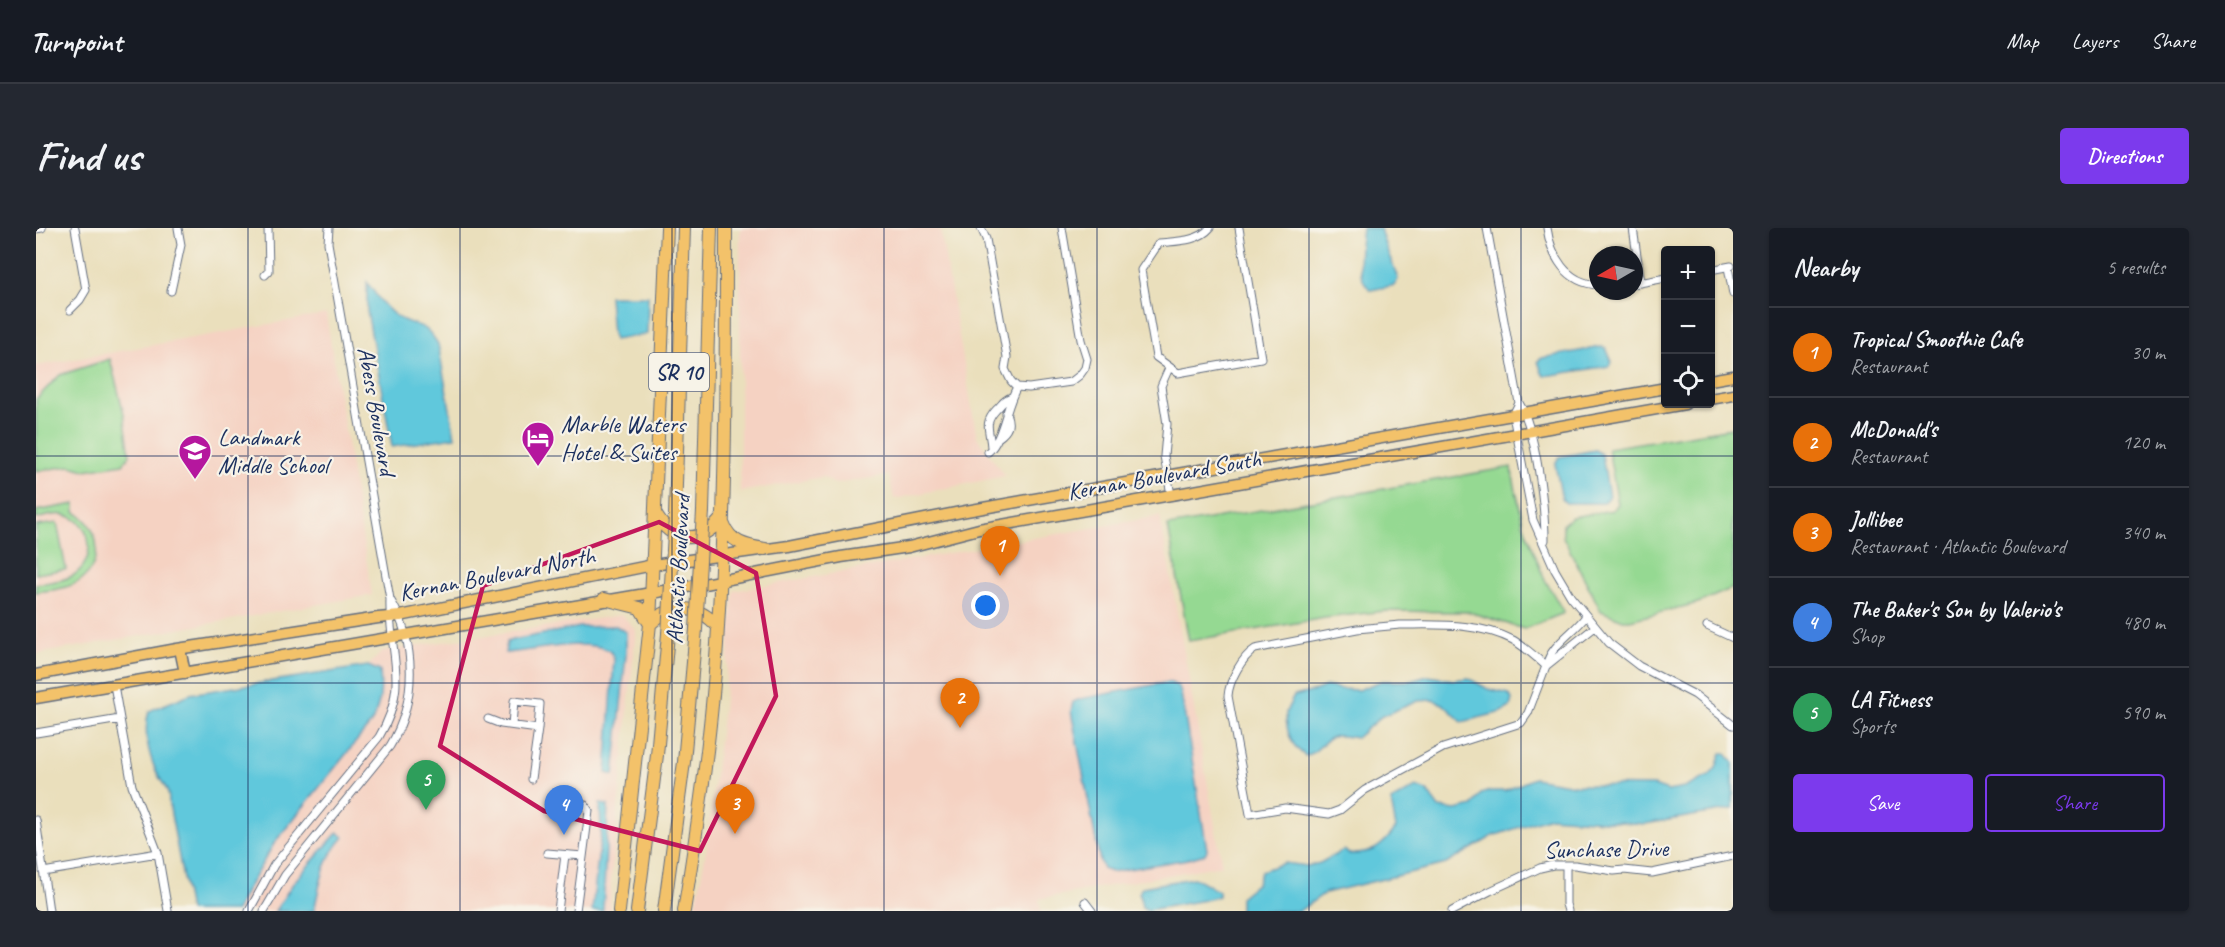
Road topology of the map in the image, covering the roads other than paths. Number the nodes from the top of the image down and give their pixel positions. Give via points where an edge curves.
1 (42, 228) edge
2 (75, 228) edge
3 (178, 228) edge
4 (268, 228) edge
5 (329, 228) edge
6 (667, 228) edge
7 (684, 228) edge
8 (711, 228) edge
9 (726, 228) edge
10 (981, 228) edge
11 (1062, 228) edge
12 (1210, 228) edge
13 (1239, 228) edge
14 (1487, 228) edge
15 (1546, 228) edge
16 (1633, 228) edge
17 (36, 229) edge
18 (1634, 246) edge
19 (1731, 266) edge
20 (1715, 269) edge
21 (265, 276) dead end
22 (1661, 279) edge
23 (1589, 282) edge
24 (1643, 282) edge
25 (171, 291) dead end
26 (1733, 294) edge
27 (70, 310) dead end
28 (1169, 368) junction
29 (1733, 376) edge
30 (1715, 379) edge
31 (1017, 387) junction
32 (1661, 389) edge
33 (1733, 395) edge
34 (1011, 397) junction
35 (1715, 398) edge
36 (1523, 408) junction
37 (1662, 408) edge
38 (1513, 415) junction
39 (1530, 431) junction
40 (1516, 433) junction
41 (1167, 476) junction
42 (1172, 495) junction
43 (966, 511) joint
44 (655, 513) junction
45 (722, 519) junction
46 (1545, 543) junction
47 (765, 549) junction
48 (720, 555) junction
49 (653, 565) junction
50 (719, 581) junction
51 (651, 593) junction
52 (604, 599) junction
53 (1586, 616) junction
54 (395, 617) junction
55 (650, 624) junction
56 (1707, 626) dead end
57 (718, 627) junction
58 (1596, 627) junction
59 (405, 636) junction
60 (392, 638) junction
61 (1733, 638) edge
62 (180, 649) junction
63 (1546, 666) junction
64 (185, 673) junction
65 (36, 675) edge
66 (114, 685) junction
67 (36, 698) edge
68 (120, 719) junction
69 (488, 719) dead end
70 (1732, 722) edge
71 (512, 725) junction
72 (538, 729) junction
73 (36, 733) edge
74 (531, 779) dead end
75 (552, 801) dead end
76 (36, 820) edge
77 (158, 853) junction
78 (547, 853) dead end
79 (565, 855) junction
80 (582, 856) junction
81 (1733, 856) edge
82 (1566, 866) junction
83 (43, 872) junction
84 (1085, 902) dead end
85 (1465, 909) edge
86 (50, 911) edge
87 (168, 911) edge
88 (249, 911) edge
89 (264, 911) edge
90 (558, 911) edge
91 (576, 911) edge
92 (619, 911) edge
93 (637, 911) edge
94 (664, 911) edge
95 (684, 911) edge
96 (1092, 911) edge
97 (1452, 911) edge
98 (1568, 911) edge

1 - 17 street
2 - 27 street via 86,290
3 - 25 street via 181,245
4 - 21 street via 269,271
5 - 54 street, Abess Boulevard via 328,243
6 - 44 highway
7 - 93 highway, Atlantic Boulevard / SR 10, bridge via 668,634
8 - 94 highway, Atlantic Boulevard / SR 10, bridge via 696,629 684,762
9 - 45 highway
10 - 31 street via 1007,357 1005,369
11 - 31 street via 1087,359 1085,368 1071,382
12 - 28 street via 1196,238 1159,243 1141,270 1156,357
13 - 28 street via 1261,358 1182,373
14 - 36 street
15 - 23 street via 1558,263 1576,278
16 - 18 street
19 - 20 street
19 - 26 street
22 - 24 street
28 - 41 street via 1161,386 1167,424
29 - 30 main road
31 - 34 street
32 - 36 main road, Kernan Boulevard South
33 - 35 main road
34 - 34 street via 998,438 990,451 990,415
36 - 38 main road, Kernan Boulevard South
36 - 39 street
37 - 39 main road, Kernan Boulevard South
38 - 40 street
38 - 41 main road, Kernan Boulevard South
39 - 40 main road, Kernan Boulevard South
39 - 46 street via 1545,512
40 - 42 main road, Kernan Boulevard South
40 - 46 street via 1533,520
41 - 42 street
41 - 43 main road, Kernan Boulevard South
42 - 50 main road, Kernan Boulevard South
43 - 47 main road, Kernan Boulevard North
44 - 45 highway via 667,530 686,537 706,533
44 - 49 highway
45 - 47 highway via 733,539
45 - 48 highway
46 - 53 street via 1555,570
47 - 48 main road, Kernan Boulevard North
48 - 49 main road, Kernan Boulevard North
48 - 50 highway
49 - 51 highway
49 - 54 main road, Kernan Boulevard North
50 - 51 main road, Kernan Boulevard South
50 - 57 highway
51 - 52 main road, Kernan Boulevard North
51 - 55 highway
52 - 55 highway via 640,608
52 - 59 main road, Kernan Boulevard North
53 - 58 street
53 - 63 street via 1553,650
54 - 59 street, Abess Boulevard
54 - 60 street, Abess Boulevard
54 - 62 main road, Kernan Boulevard North
55 - 57 highway via 666,612 685,608 704,613
55 - 92 highway
56 - 61 street
57 - 95 highway
58 - 63 street
58 - 70 street via 1609,643 1639,666 1695,695
59 - 60 main road, Kernan Boulevard North
59 - 89 street, Abess Boulevard via 410,683 396,735 285,875
60 - 64 main road, Kernan Boulevard North
60 - 88 street, Abess Boulevard via 398,678 382,733 274,865
62 - 64 main road
62 - 65 main road, Kernan Boulevard North
63 - 63 street via 1513,640 1457,625 1378,626 1255,649 1247,654 1228,688 1250,813 1286,808 1329,814 1443,748 1521,723
64 - 66 main road, Kernan Boulevard North
66 - 67 main road, Kernan Boulevard North
66 - 68 street
68 - 73 street
68 - 77 street via 132,786
69 - 71 street
71 - 72 street
71 - 72 street via 514,701 540,704
72 - 74 street
75 - 80 street via 585,805 589,811
76 - 83 street
77 - 83 street
77 - 87 street
78 - 79 street
79 - 80 street
79 - 90 street
80 - 91 street
81 - 82 street, Sunchase Drive via 1652,873
82 - 85 street, Sunchase Drive via 1553,865 1531,872 1490,891
82 - 98 street
83 - 86 street
84 - 96 street
85 - 97 street, Sunchase Drive

